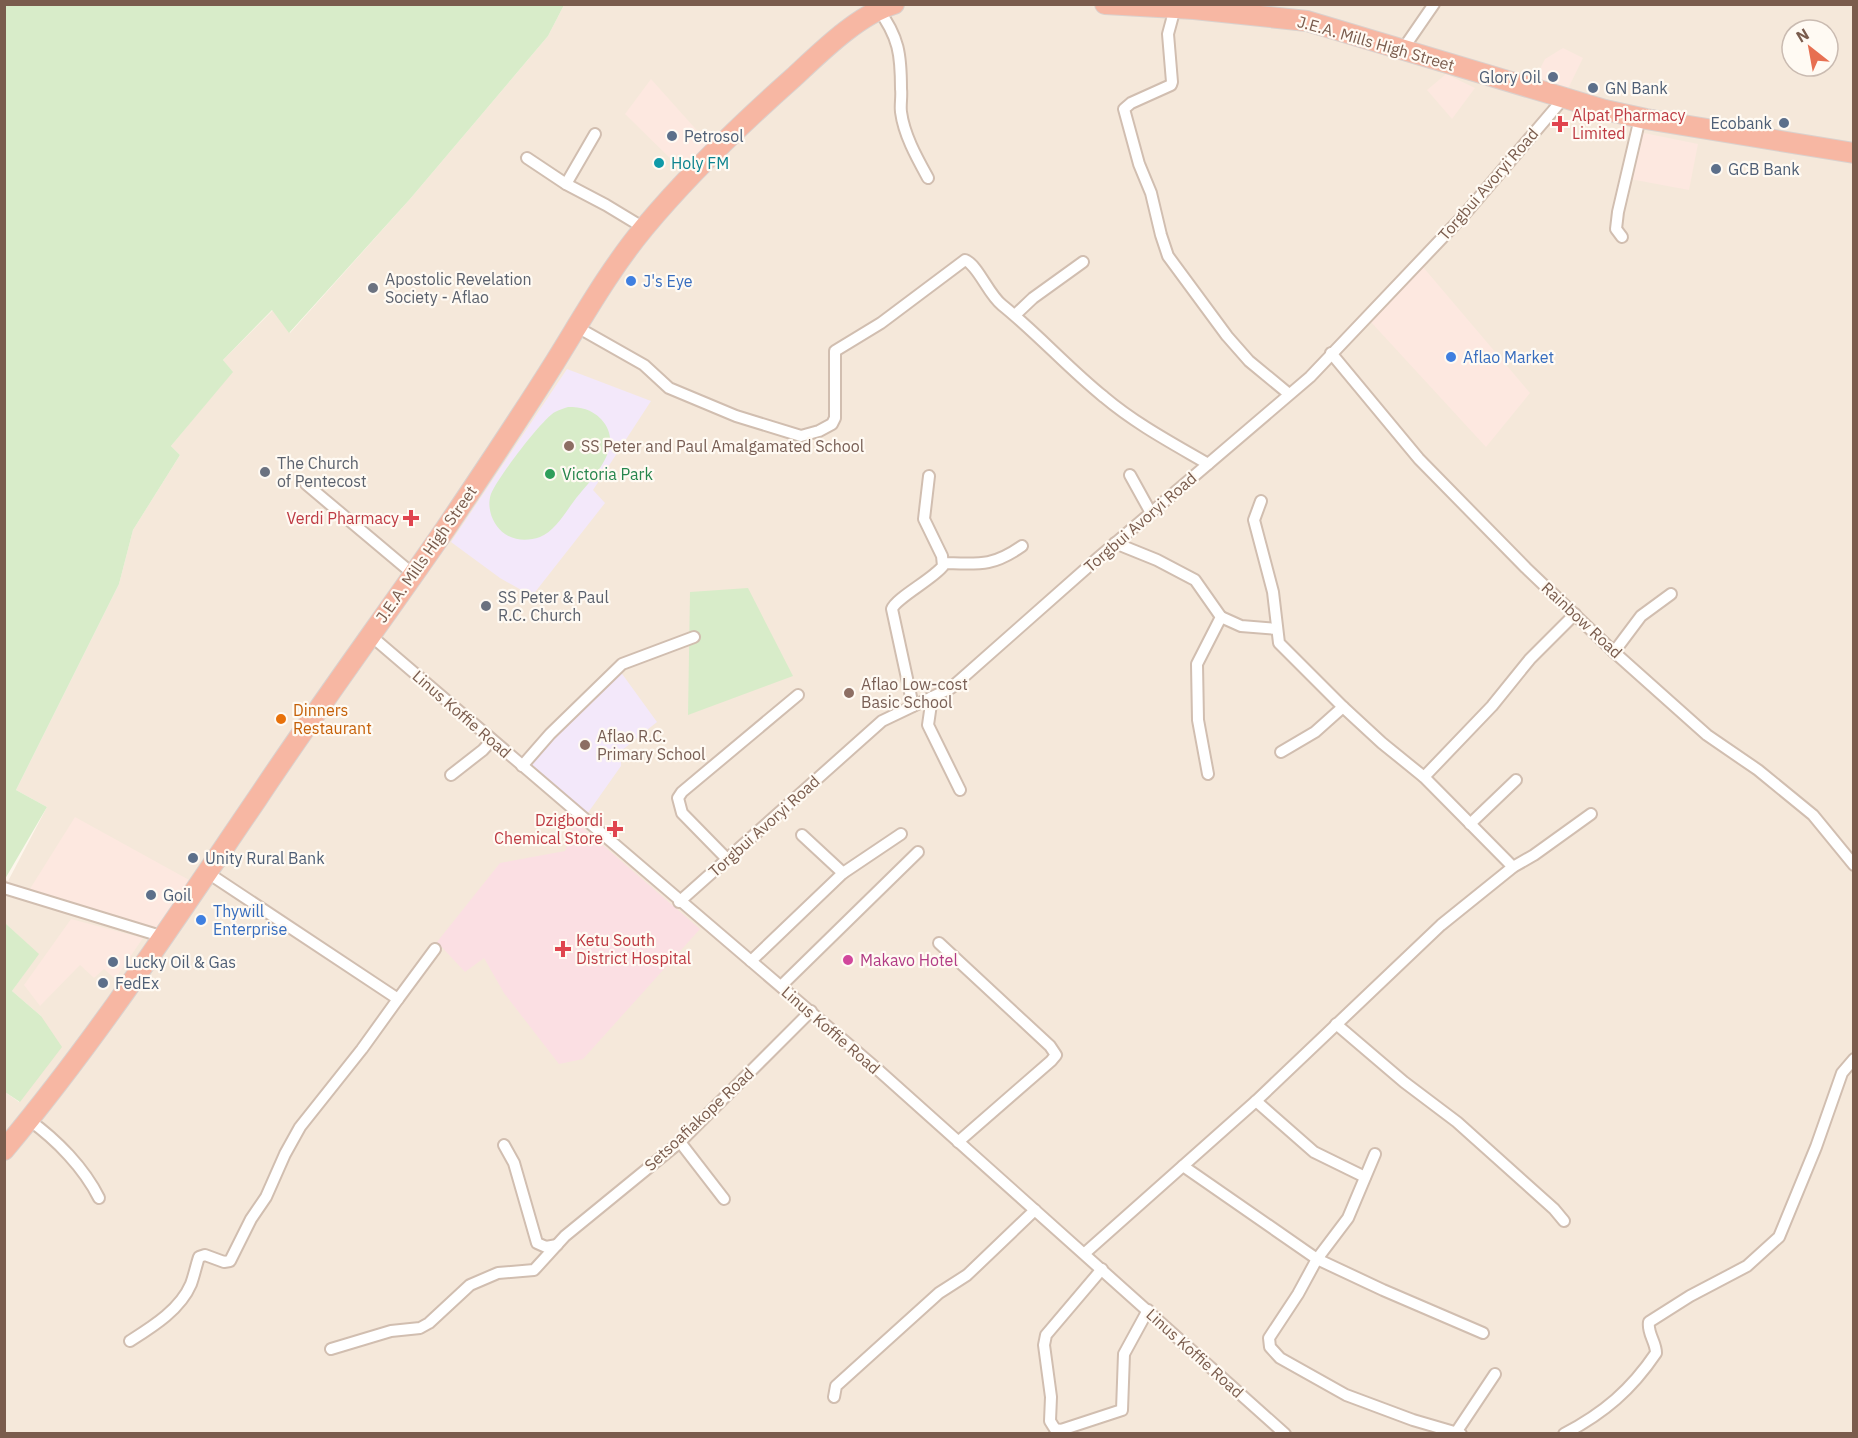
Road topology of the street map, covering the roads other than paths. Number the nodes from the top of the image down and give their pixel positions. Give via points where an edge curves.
1 (1105, 4) edge
2 (1434, 4) edge
3 (1155, 5) edge
4 (886, 7) edge
5 (1175, 8) junction
6 (1403, 49) junction
7 (1563, 99) junction
8 (1640, 118) junction
9 (595, 134) dead end
10 (1854, 153) edge
11 (527, 158) dead end
12 (928, 178) dead end
13 (566, 184) junction
14 (644, 228) junction
15 (1622, 237) dead end
16 (1083, 262) dead end
17 (1016, 315) junction
18 (577, 327) junction
19 (1331, 353) junction
20 (1289, 394) junction
21 (1208, 464) junction
22 (1130, 475) dead end
23 (929, 476) dead end
24 (306, 484) dead end
25 (1261, 501) dead end
26 (1151, 513) junction
27 (1116, 543) junction
28 (1023, 546) dead end
29 (944, 563) junction
30 (413, 574) junction
31 (1671, 594) dead end
32 (1575, 614) junction
33 (1221, 617) junction
34 (1277, 629) junction
35 (370, 635) junction
36 (694, 637) dead end
37 (1614, 651) junction
38 (798, 695) dead end
39 (932, 697) junction
40 (913, 706) junction
41 (1343, 707) junction
42 (492, 740) junction
43 (1281, 752) dead end
44 (522, 765) junction
45 (1208, 774) dead end
46 (451, 775) dead end
47 (1424, 777) junction
48 (1516, 780) dead end
49 (960, 790) dead end
50 (1591, 814) dead end
51 (1470, 824) junction
52 (901, 834) dead end
53 (801, 835) dead end
54 (918, 852) dead end
55 (727, 859) junction
56 (1854, 865) edge
57 (1513, 867) junction
58 (207, 873) junction
59 (843, 873) junction
60 (4, 888) edge
61 (679, 902) junction
62 (164, 938) junction
63 (939, 943) dead end
64 (435, 949) dead end
65 (751, 961) junction
66 (781, 986) junction
67 (398, 999) junction
68 (811, 1011) junction
69 (1336, 1024) junction
70 (1854, 1059) edge
71 (1256, 1101) junction
72 (29, 1120) junction
73 (680, 1142) junction
74 (958, 1142) junction
75 (504, 1145) dead end
76 (4, 1150) edge
77 (1375, 1154) dead end
78 (1183, 1166) junction
79 (1365, 1177) junction
80 (99, 1198) dead end
81 (724, 1199) dead end
82 (1035, 1210) junction
83 (1564, 1221) dead end
84 (557, 1245) junction
85 (1085, 1253) junction
86 (1317, 1259) junction
87 (1102, 1269) junction
88 (1148, 1311) junction
89 (1483, 1333) dead end
90 (130, 1341) dead end
91 (331, 1349) dead end
92 (1495, 1374) dead end
93 (834, 1397) dead end
94 (1457, 1433) edge
95 (1285, 1434) edge
96 (1564, 1434) edge

1 - 3 highway, J.E.A. Mills High Street
2 - 6 street
3 - 5 highway, J.E.A. Mills High Street
4 - 12 street via 897,41 901,113
4 - 14 highway, J.E.A. Mills High Street via 829,46 765,102
5 - 6 highway, J.E.A. Mills High Street via 1307,21
5 - 20 street via 1168,34 1171,85 1124,109 1139,164 1168,256 1227,336
6 - 7 highway, J.E.A. Mills High Street
7 - 8 highway, J.E.A. Mills High Street
7 - 19 street, Torgbui Avoryi Road via 1464,215
8 - 10 highway, J.E.A. Mills High Street
8 - 15 street via 1618,212 1616,229
9 - 13 street
11 - 13 street
13 - 14 street
14 - 18 highway, J.E.A. Mills High Street
16 - 17 street
17 - 18 street via 992,296 974,265 965,260 881,323 835,351 835,418 832,424 807,436 736,416 669,388 644,365
17 - 21 street via 1105,398 1149,430
18 - 30 highway, J.E.A. Mills High Street
19 - 20 street, Torgbui Avoryi Road
19 - 32 street, Rainbow Road via 1419,459
20 - 21 street, Torgbui Avoryi Road
21 - 26 street, Torgbui Avoryi Road
22 - 26 street
23 - 29 street via 924,519
24 - 30 street
25 - 34 street via 1254,520 1273,592
26 - 27 street, Torgbui Avoryi Road
27 - 33 street via 1195,580
27 - 39 street, Torgbui Avoryi Road via 951,688
28 - 29 street via 996,561
29 - 40 street via 892,609
30 - 35 highway, J.E.A. Mills High Street
31 - 37 street via 1641,616
32 - 37 street, Rainbow Road
32 - 47 street
33 - 34 street via 1241,626
33 - 45 street via 1197,664 1198,720
34 - 41 street via 1279,643
35 - 42 street, Linus Koffie Road
35 - 58 highway, J.E.A. Mills High Street
36 - 44 street via 622,664
37 - 56 street, Rainbow Road via 1707,735 1813,815
38 - 55 street via 678,798 682,813
39 - 40 street, Torgbui Avoryi Road
39 - 49 street via 928,725
40 - 55 street, Torgbui Avoryi Road via 882,721
41 - 43 street via 1315,732
41 - 47 street
42 - 44 street, Linus Koffie Road
42 - 46 street
44 - 61 street, Linus Koffie Road
47 - 51 street
48 - 51 street
50 - 57 street
51 - 57 street
52 - 59 street
53 - 59 street
54 - 66 street
55 - 61 street, Torgbui Avoryi Road
57 - 69 street via 1441,925
58 - 62 highway, J.E.A. Mills High Street
58 - 67 street
59 - 65 street
60 - 62 street
61 - 65 street, Linus Koffie Road
62 - 72 highway, J.E.A. Mills High Street
63 - 74 street via 1056,1055
64 - 67 street
65 - 66 street, Linus Koffie Road
66 - 68 street, Linus Koffie Road
67 - 90 street via 300,1127 230,1261 199,1257 190,1286 173,1309
68 - 73 street, Setsoafiakope Road
68 - 74 street, Linus Koffie Road
69 - 71 street
69 - 83 street via 1404,1083 1457,1122
70 - 96 street via 1842,1073 1779,1237 1747,1266 1649,1322 1656,1353 1634,1382 1616,1401
71 - 78 street
71 - 79 street via 1314,1152
72 - 76 highway, J.E.A. Mills High Street
72 - 80 street via 64,1150
73 - 81 street
73 - 84 street, Setsoafiakope Road
74 - 82 street, Linus Koffie Road
75 - 84 street via 514,1162 537,1244
77 - 79 street
78 - 85 street
78 - 86 street
79 - 86 street via 1348,1218
82 - 85 street, Linus Koffie Road
82 - 93 street via 967,1275 939,1293 836,1386
84 - 91 street, Setsoafiakope Road via 534,1270 498,1273 470,1285 420,1328 392,1331
85 - 87 street, Linus Koffie Road
86 - 89 street
86 - 94 street via 1269,1338 1270,1347 1280,1358 1346,1395
87 - 88 street, Linus Koffie Road
87 - 88 street via 1046,1335 1050,1421 1055,1429 1122,1410 1124,1354
88 - 95 street, Linus Koffie Road
92 - 94 street

